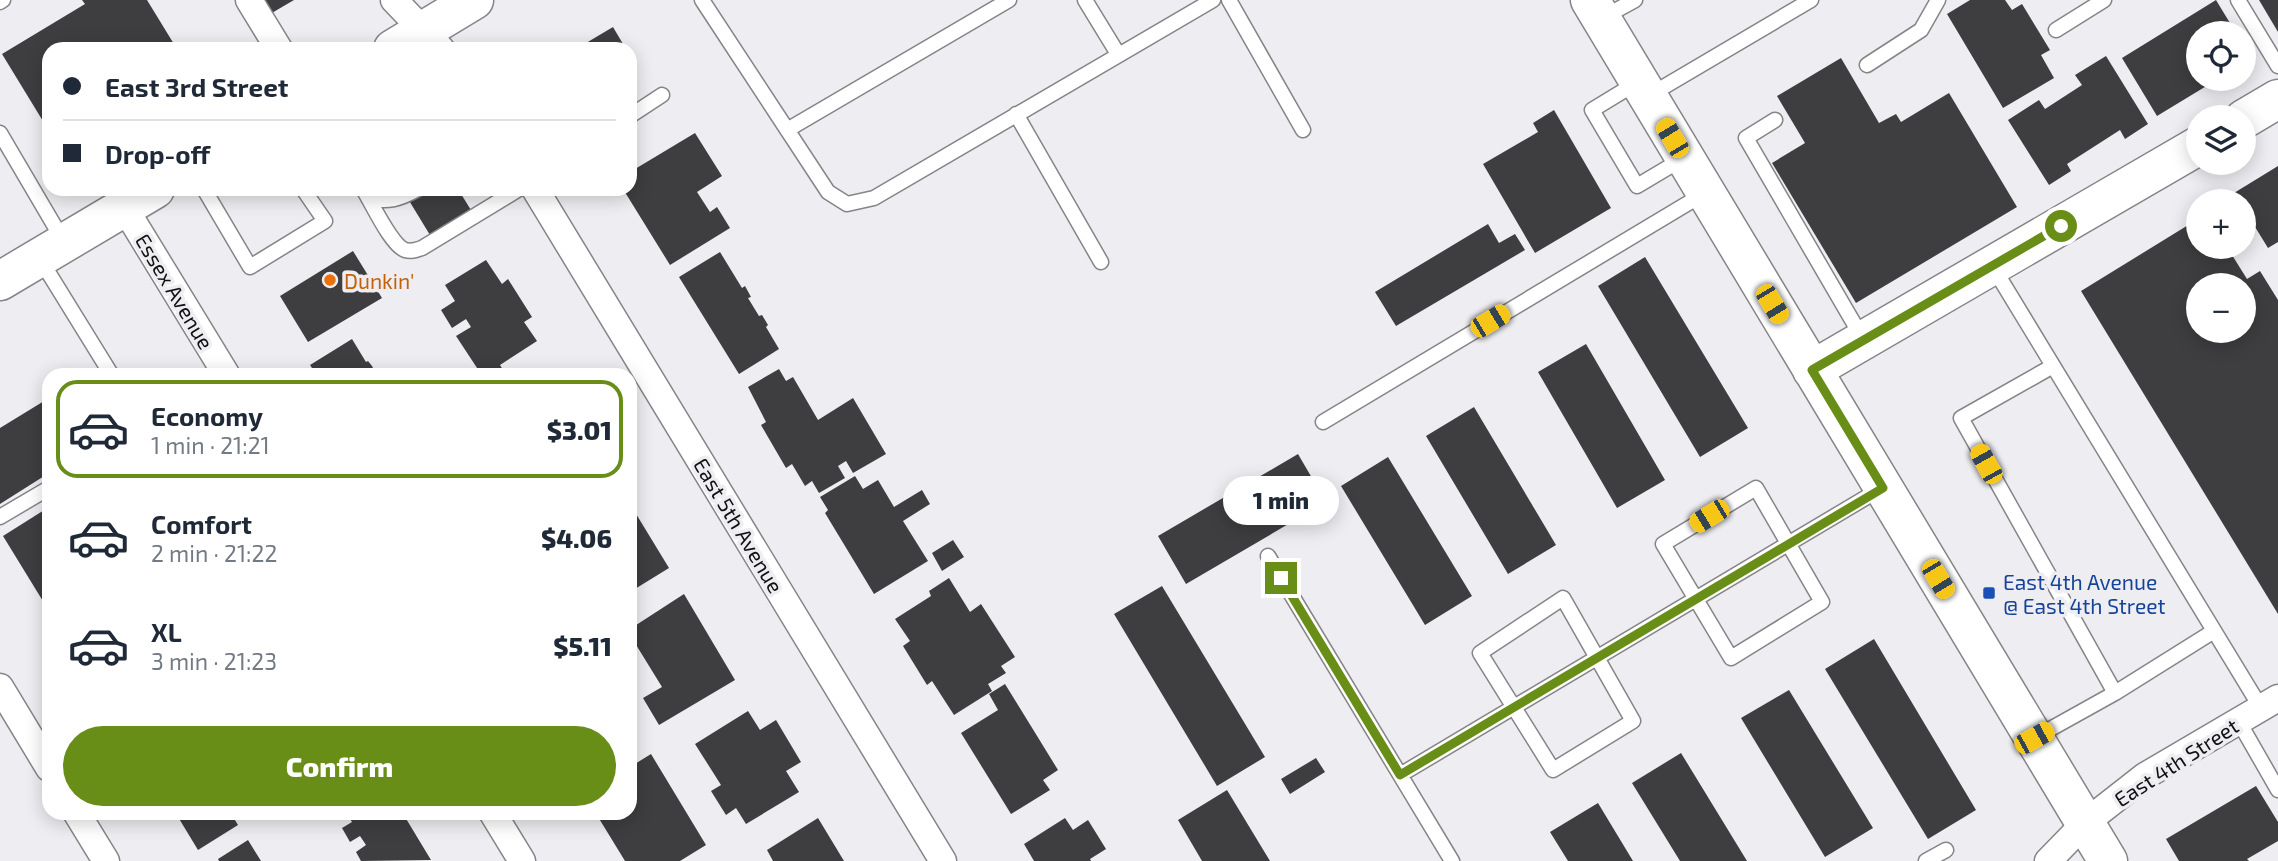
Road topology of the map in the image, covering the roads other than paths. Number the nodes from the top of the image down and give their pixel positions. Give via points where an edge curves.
1 (249, 0) edge
2 (394, 0) edge
3 (474, 0) edge
4 (702, 0) edge
5 (1009, 0) edge
6 (1086, 0) edge
7 (1229, 0) edge
8 (1635, 0) edge
9 (1811, 0) edge
10 (1938, 0) edge
11 (2104, 0) edge
12 (2238, 0) edge
13 (1205, 2) edge
14 (1596, 9) edge
15 (2056, 30) dead end
16 (275, 42) edge
17 (418, 42) edge
18 (420, 42) edge
19 (1118, 54) junction
20 (1867, 65) dead end
21 (2278, 66) edge
22 (1643, 89) junction
23 (662, 95) dead end
24 (2278, 99) edge
25 (637, 111) edge
26 (2256, 112) edge
27 (1016, 114) junction
28 (1775, 120) dead end
29 (787, 130) junction
30 (1303, 130) dead end
31 (0, 133) edge
32 (2186, 153) edge
33 (1685, 158) junction
34 (1706, 192) junction
35 (209, 196) edge
36 (308, 196) edge
37 (368, 196) edge
38 (375, 196) edge
39 (406, 196) edge
40 (507, 196) edge
41 (539, 196) edge
42 (140, 198) edge
43 (52, 251) junction
44 (1101, 262) dead end
45 (1992, 265) junction
46 (0, 281) edge
47 (1864, 341) junction
48 (2053, 366) junction
49 (108, 368) edge
50 (223, 368) edge
51 (1812, 370) junction
52 (1323, 422) dead end
53 (1883, 488) junction
54 (42, 492) edge
55 (0, 517) edge
56 (1788, 544) junction
57 (1268, 556) dead end
58 (1696, 599) junction
59 (2214, 631) junction
60 (1598, 657) junction
61 (0, 687) edge
62 (2115, 693) junction
63 (1515, 708) junction
64 (2259, 709) edge
65 (2034, 738) junction
66 (42, 756) edge
67 (1400, 775) junction
68 (2278, 790) edge
69 (81, 820) edge
70 (497, 820) edge
71 (2085, 823) junction
72 (1946, 850) dead end
73 (106, 861) edge
74 (522, 861) edge
75 (943, 861) edge
76 (1452, 861) edge
77 (1926, 861) edge
78 (2048, 861) edge
79 (2108, 861) edge

1 - 16 street
2 - 17 street
3 - 18 main road
4 - 29 lane
5 - 29 lane
6 - 19 lane
7 - 30 lane
8 - 14 lane
9 - 22 lane
10 - 20 lane via 1921,30
11 - 15 lane
12 - 21 lane
13 - 19 lane
14 - 22 main road
19 - 27 lane
22 - 33 main road
22 - 33 lane via 1592,110 1637,186
23 - 25 lane
24 - 26 main road
27 - 29 lane via 874,198 847,204 828,192
27 - 44 lane
28 - 47 lane via 1746,138
31 - 43 lane
32 - 45 main road
33 - 34 main road
34 - 51 main road
34 - 52 lane
35 - 36 lane via 250,267 325,221
37 - 40 lane via 395,242 412,251
38 - 39 lane via 391,201
41 - 75 street, East 5th Avenue
42 - 43 main road
42 - 50 street, Essex Avenue
43 - 46 main road
43 - 49 lane
45 - 47 main road
45 - 48 lane
47 - 51 main road
48 - 59 lane
48 - 62 lane via 1961,418
51 - 53 main road
53 - 56 lane
53 - 65 main road
54 - 55 lane
56 - 58 lane
56 - 58 lane via 1756,488 1744,495 1663,544
56 - 58 lane via 1822,602 1731,658
57 - 67 lane
58 - 60 lane
59 - 62 lane
59 - 64 lane
60 - 63 lane
60 - 63 lane via 1563,598 1480,653
60 - 63 lane via 1633,721 1553,770
61 - 66 street
62 - 65 lane
63 - 67 lane
64 - 68 lane
64 - 71 street, East 4th Street via 2145,776
65 - 71 main road
67 - 76 lane
69 - 73 street
70 - 74 street
71 - 78 street, East 4th Street
71 - 79 main road
72 - 77 lane

